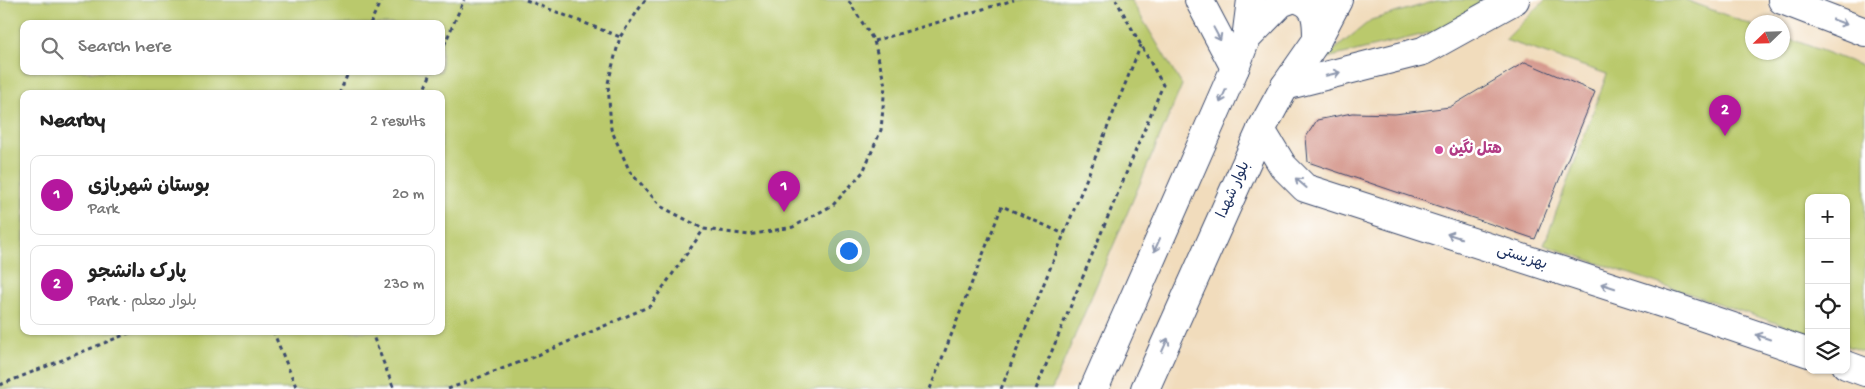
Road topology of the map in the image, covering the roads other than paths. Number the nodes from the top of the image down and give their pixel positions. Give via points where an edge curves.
1 (1199, 0) edge
2 (1250, 0) edge
3 (1289, 0) edge
4 (1300, 0) edge
5 (1338, 0) edge
6 (1515, 0) edge
7 (1782, 0) edge
8 (1865, 32) edge
9 (1246, 39) junction
10 (1317, 40) junction
11 (1235, 68) junction
12 (1285, 86) junction
13 (1262, 130) junction
14 (1805, 352) edge
15 (1850, 366) edge
16 (1865, 372) edge
17 (1094, 389) edge
18 (1145, 389) edge

1 -> 11 main road
2 - 9 main road
3 - 9 main road via 1281,3
4 - 10 main road via 1307,2 1317,18
5 - 10 main road, بلوار شهدا
12 -> 6 main road via 1422,51
7 -> 8 main road
9 - 11 main road
10 - 12 main road, بلوار شهدا
11 -> 17 main road
12 - 13 main road, بلوار شهدا
14 -> 13 main road, بهزیستی via 1306,188 1283,166
18 -> 13 main road, بلوار شهدا
15 - 16 main road

